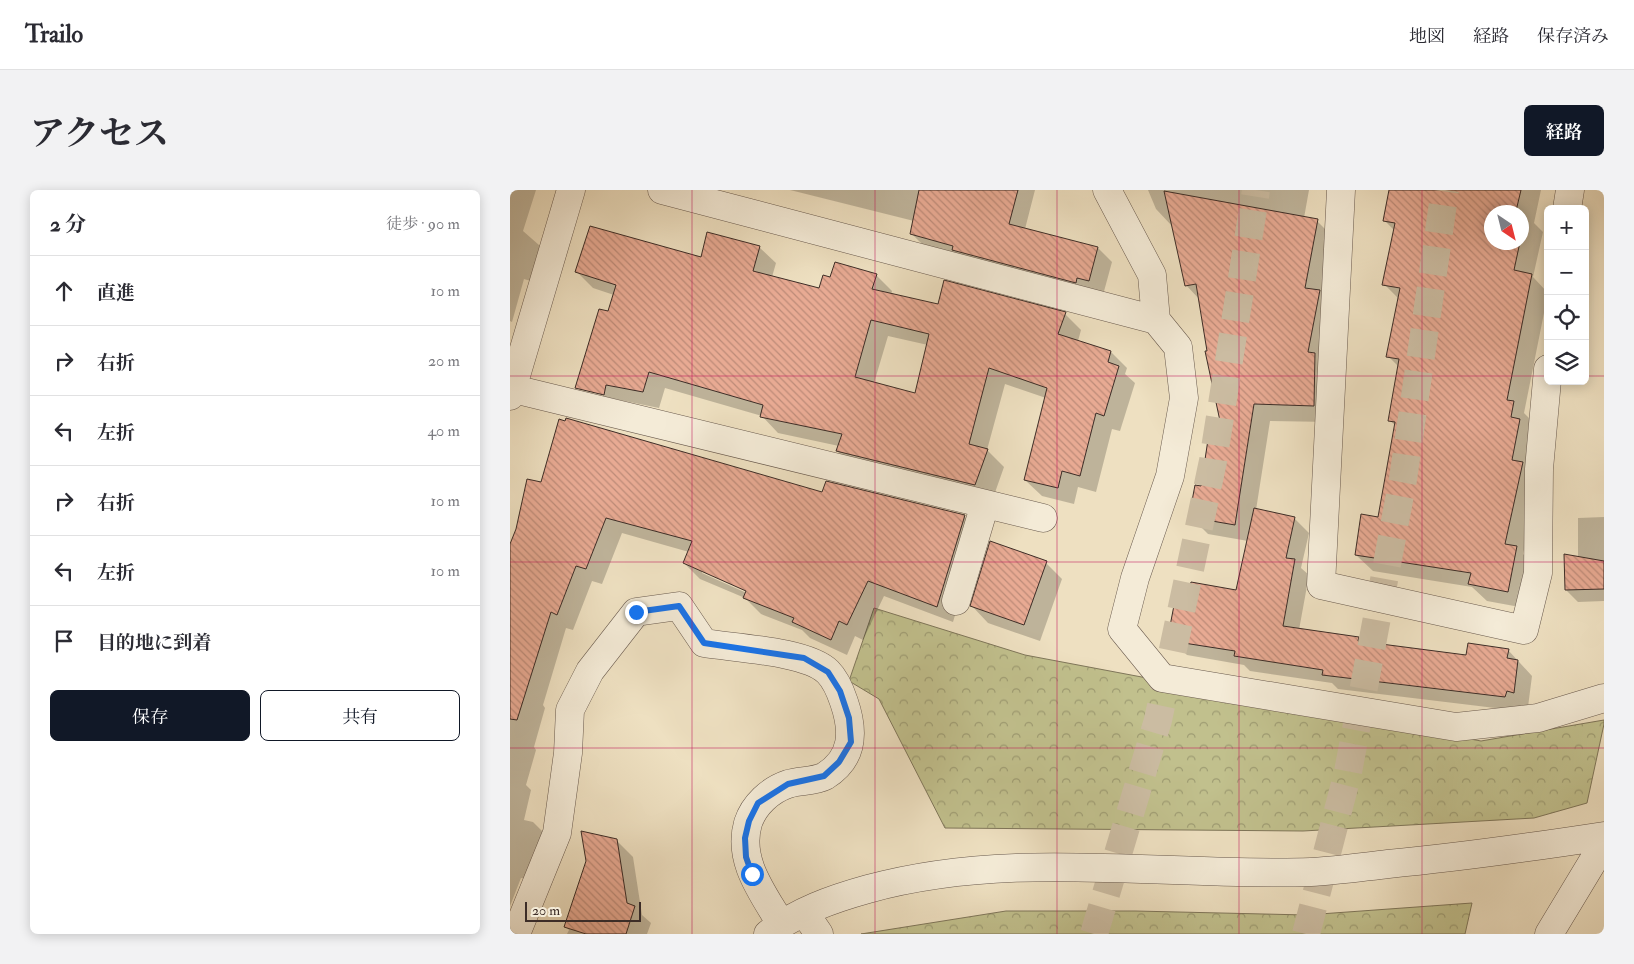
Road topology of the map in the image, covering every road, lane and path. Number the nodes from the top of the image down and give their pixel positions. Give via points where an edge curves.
1 (571, 190) edge
2 (662, 190) edge
3 (1107, 190) edge
4 (1341, 190) edge
5 (1570, 190) edge
6 (1567, 205) edge
7 (1156, 320) junction
8 (1547, 385) edge
9 (511, 391) edge
10 (985, 504) junction
11 (1043, 518) dead end
12 (956, 600) dead end
13 (1604, 698) edge
14 (1604, 836) edge
15 (1604, 843) edge
16 (784, 923) edge
17 (516, 934) edge
18 (819, 934) edge
19 (1549, 934) edge

1 - 9 street
2 - 7 street
3 - 7 street via 1152,275
4 - 8 street via 1321,585 1524,630 1538,573 1539,470
5 - 6 street
7 - 13 street via 1178,347 1184,398 1170,476 1135,578 1122,629 1162,678 1456,727 1538,718
9 - 10 street
10 - 11 street
10 - 12 street
14 - 16 street via 1466,857 1311,872 1020,867 956,871 900,880 828,900
15 - 19 street
16 - 17 street via 752,874 746,857 745,838 749,821 758,803 773,792 788,784 824,776 839,762 851,742 849,718 840,691 828,672 804,658 704,643 679,606 636,612 590,671 570,710 568,754 557,833
16 - 18 street

